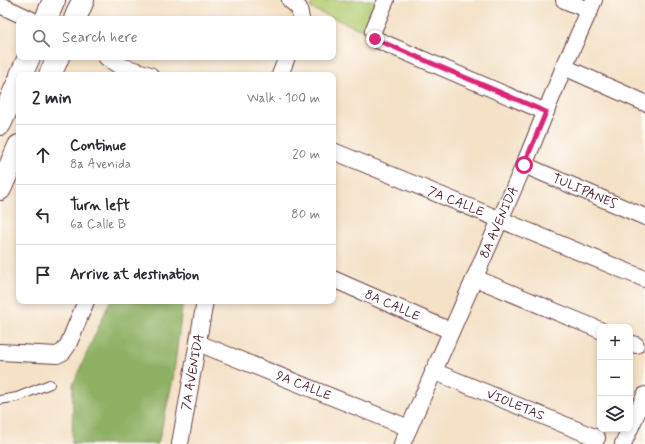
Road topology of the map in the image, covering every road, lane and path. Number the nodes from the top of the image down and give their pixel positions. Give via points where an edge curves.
1 (54, 0) edge
2 (83, 0) edge
3 (386, 0) edge
4 (564, 0) edge
5 (0, 5) edge
6 (592, 5) edge
7 (24, 16) edge
8 (47, 16) edge
9 (76, 16) edge
10 (28, 60) edge
11 (57, 60) edge
12 (110, 60) edge
13 (131, 60) edge
14 (286, 60) edge
15 (564, 67) junction
16 (23, 72) edge
17 (51, 72) edge
18 (140, 72) edge
19 (149, 72) edge
20 (281, 72) edge
21 (16, 88) edge
22 (645, 103) edge
23 (546, 112) junction
24 (0, 124) edge
25 (336, 152) edge
26 (16, 153) edge
27 (524, 165) junction
28 (0, 189) edge
29 (645, 217) edge
30 (500, 218) junction
31 (475, 278) junction
32 (645, 279) edge
33 (336, 280) edge
34 (85, 304) edge
35 (205, 304) edge
36 (597, 329) edge
37 (451, 331) junction
38 (198, 343) junction
39 (0, 352) edge
40 (433, 371) junction
41 (50, 384) dead end
42 (645, 394) edge
43 (0, 400) edge
44 (409, 428) junction
45 (597, 438) dead end
46 (180, 444) edge
47 (402, 444) edge
48 (624, 444) edge

1 - 8 main road
2 - 9 main road
3 - 23 street via 373,31 375,39
4 - 6 street
5 - 7 street
6 - 15 street, 8A AVENIDA
10 - 16 main road
11 - 17 main road
12 - 18 street
13 - 19 street
14 - 20 street
15 - 22 street
15 - 23 street, 8A AVENIDA
21 - 24 main road
23 - 27 street, 8A AVENIDA
25 - 30 street, 7A CALLE
26 - 28 main road
27 - 29 street, TULIPANES
27 - 30 street, 8A AVENIDA
30 - 31 street, 8A AVENIDA
30 - 32 street, 7A CALLE
31 - 36 street
31 - 37 street, 8A AVENIDA
33 - 37 street, 8A CALLE
34 - 39 street via 68,346 63,352 57,355
35 - 38 street, 7A AVENIDA
37 - 40 street, 8A AVENIDA
38 - 44 street, 9A CALLE
38 - 46 street, 7A AVENIDA
40 - 44 street, 8A AVENIDA
40 - 45 street, VIOLETAS
41 - 43 lane via 17,397
42 - 48 street
44 - 47 street, 8A AVENIDA

